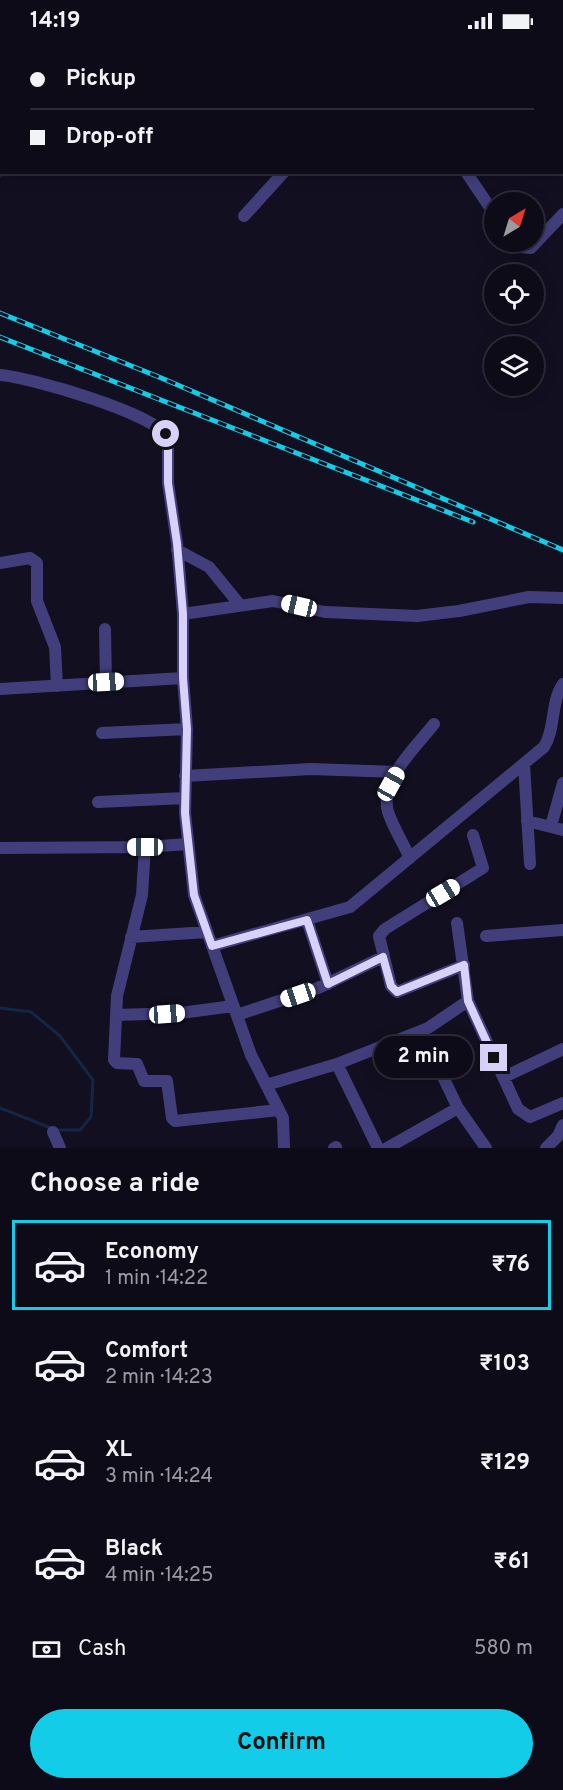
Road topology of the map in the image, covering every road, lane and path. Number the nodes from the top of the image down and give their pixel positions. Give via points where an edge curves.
1 (282, 174) edge
2 (467, 174) edge
3 (484, 199) edge
4 (563, 214) edge
5 (244, 216) dead end
6 (544, 234) edge
7 (0, 375) edge
8 (177, 550) junction
9 (0, 563) edge
10 (563, 598) edge
11 (240, 605) junction
12 (183, 614) junction
13 (105, 629) dead end
14 (183, 678) junction
15 (106, 682) junction
16 (563, 684) edge
17 (57, 686) junction
18 (0, 689) edge
19 (434, 724) dead end
20 (187, 729) junction
21 (102, 733) dead end
22 (524, 764) junction
23 (397, 772) junction
24 (185, 776) junction
25 (563, 783) edge
26 (185, 798) junction
27 (98, 802) dead end
28 (527, 821) junction
29 (557, 828) edge
30 (473, 835) dead end
31 (188, 844) junction
32 (145, 847) junction
33 (0, 848) edge
34 (410, 858) junction
35 (530, 864) dead end
36 (307, 920) junction
37 (457, 922) dead end
38 (563, 930) edge
39 (207, 932) junction
40 (486, 936) dead end
41 (131, 938) junction
42 (212, 946) junction
43 (383, 957) junction
44 (464, 965) junction
45 (328, 984) junction
46 (468, 1001) junction
47 (235, 1011) junction
48 (116, 1015) junction
49 (421, 1031) junction
50 (563, 1049) edge
51 (337, 1064) junction
52 (504, 1077) junction
53 (266, 1085) junction
54 (563, 1103) edge
55 (458, 1108) junction
56 (279, 1110) junction
57 (53, 1132) dead end
58 (561, 1132) edge
59 (60, 1148) edge
60 (284, 1148) edge
61 (378, 1148) edge
62 (387, 1148) edge
63 (486, 1148) edge
64 (546, 1148) edge

1 - 5 street
2 - 3 street
4 - 6 street
7 - 8 street via 40,381 102,403 166,434
8 - 11 street via 209,567
8 - 12 street
9 - 17 street via 30,558 37,563 37,601 55,647
10 - 11 street via 529,597 417,615 325,612 273,601
11 - 12 street
12 - 14 street
13 - 15 street
14 - 15 street
14 - 20 street
15 - 17 street
16 - 22 street via 554,702 548,740
17 - 18 street
19 - 23 street
20 - 21 street
20 - 24 street
22 - 28 street
22 - 34 street
23 - 24 street via 311,769
23 - 34 street via 387,793 387,806
24 - 26 street
25 - 29 street
26 - 27 street
26 - 31 street
28 - 29 street
28 - 35 street
30 - 43 street via 483,868 385,929 380,936
31 - 32 street
31 - 39 street via 194,895
32 - 33 street
32 - 41 street via 142,896
34 - 36 street via 350,907
36 - 42 street
36 - 45 street
37 - 44 street
38 - 40 street
39 - 41 street
39 - 42 street
41 - 48 street
42 - 47 street
43 - 44 street via 391,986 397,992
43 - 45 street
44 - 46 street
45 - 47 street
46 - 49 street
46 - 52 street
47 - 48 street
47 - 53 street
48 - 56 street via 114,1060 137,1064 144,1081 167,1081 173,1120
49 - 51 street
49 - 55 street
50 - 52 street
51 - 53 street
51 - 61 street
52 - 54 street via 525,1116 536,1116
53 - 56 street
55 - 62 street
55 - 63 street
56 - 60 street
57 - 59 street
58 - 64 street

